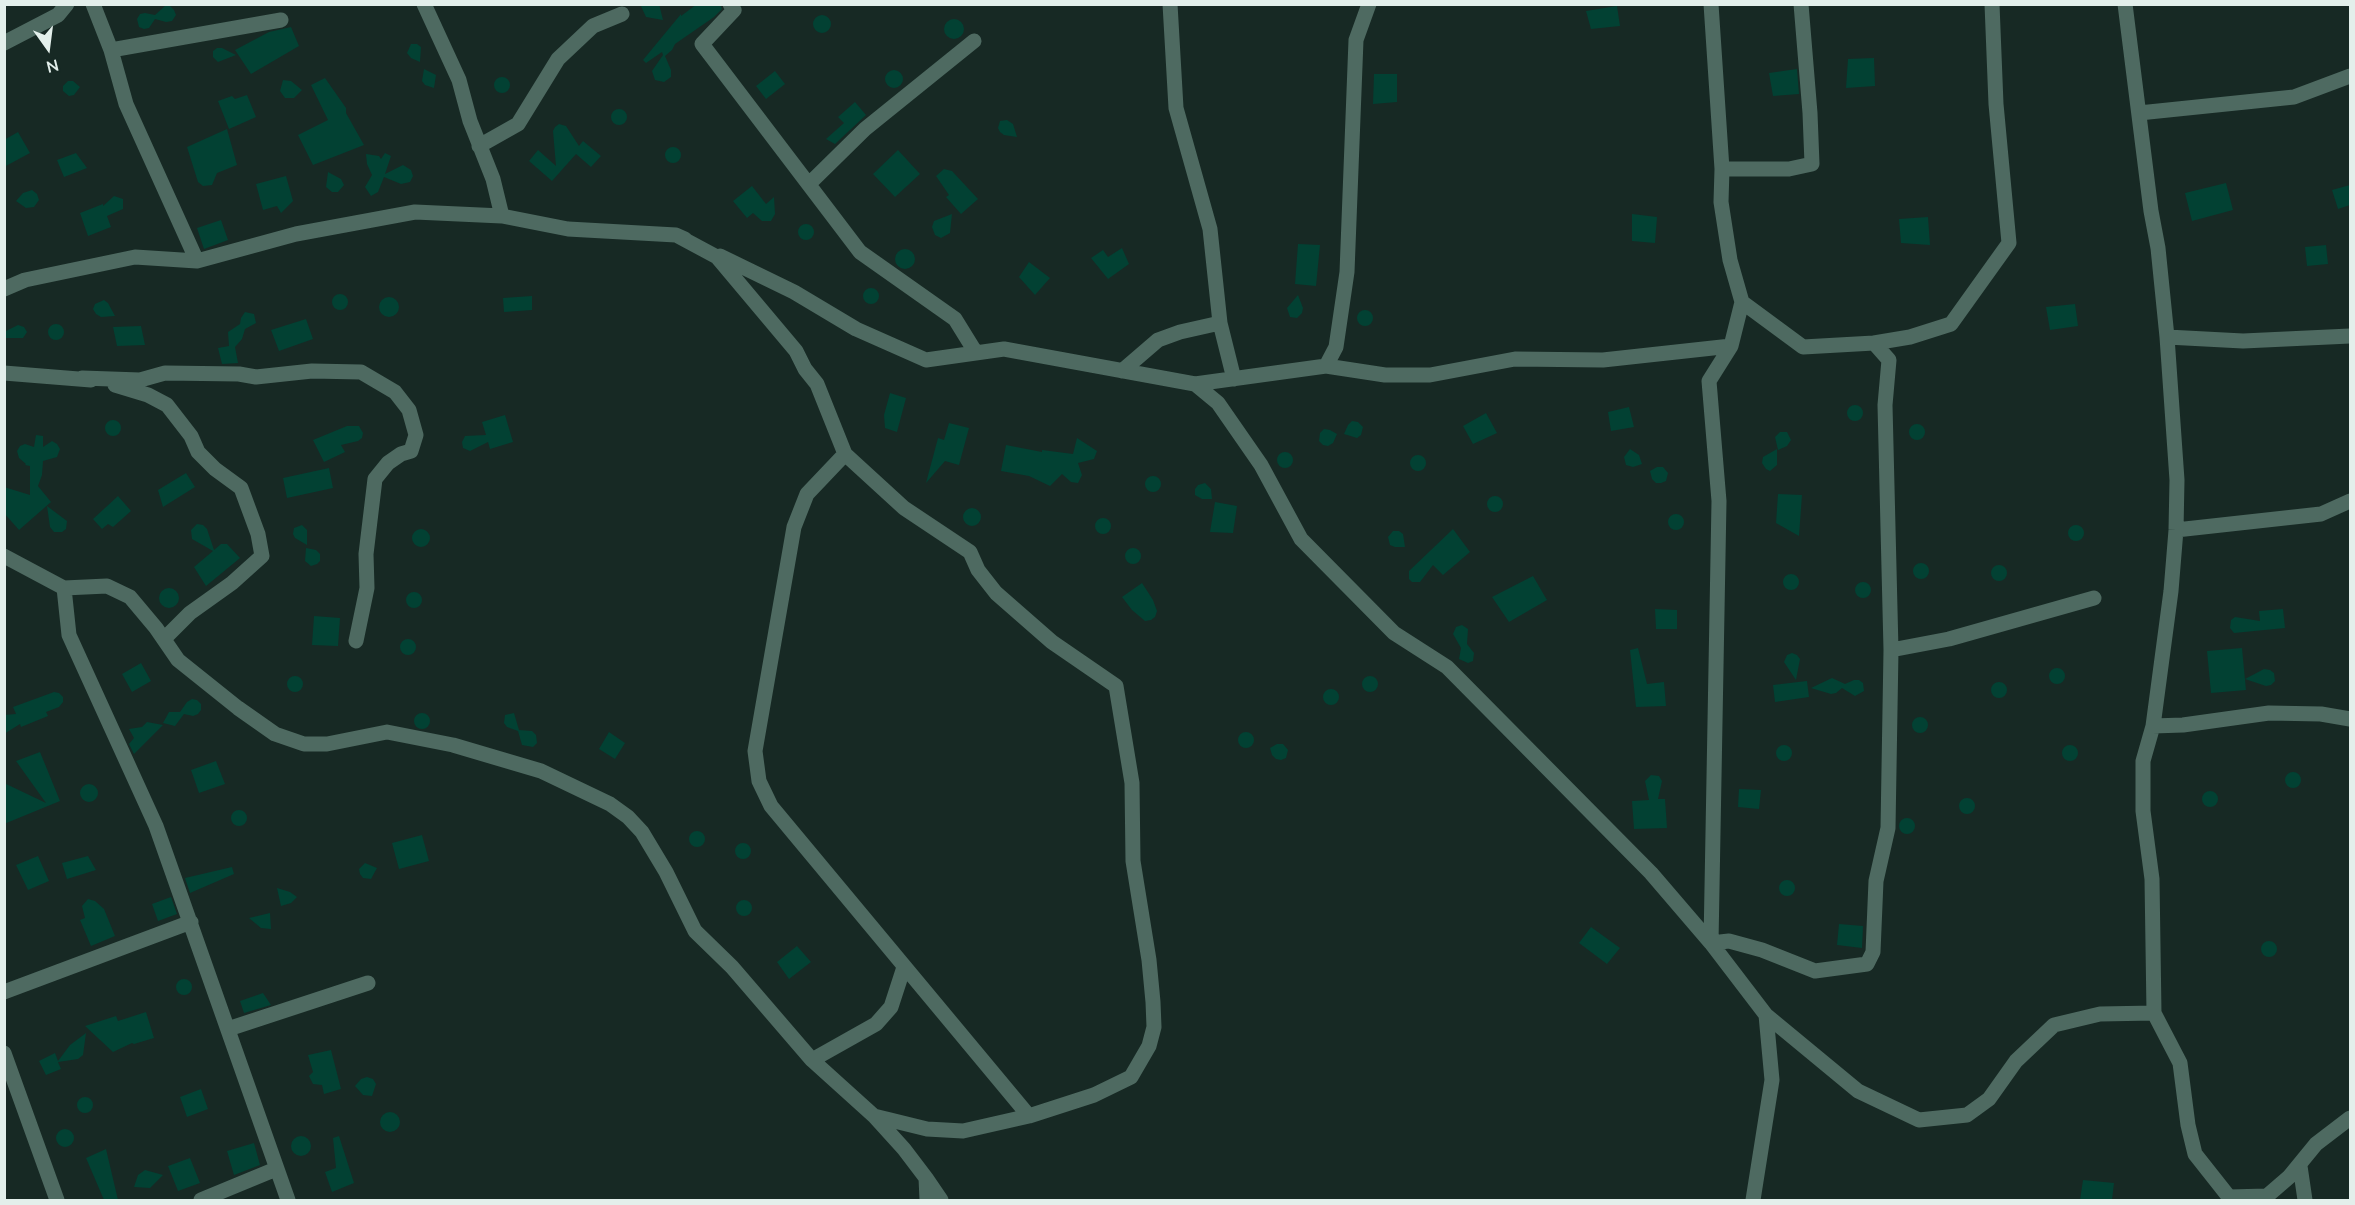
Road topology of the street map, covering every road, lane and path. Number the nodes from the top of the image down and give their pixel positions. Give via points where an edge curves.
1 (67, 4) edge
2 (93, 4) edge
3 (424, 4) edge
4 (1170, 4) edge
5 (1369, 4) edge
6 (1711, 4) edge
7 (1801, 4) edge
8 (1992, 4) edge
9 (2125, 4) edge
10 (734, 6) edge
11 (622, 14) dead end
12 (281, 20) dead end
13 (974, 41) dead end
14 (4, 43) edge
15 (111, 50) junction
16 (2350, 78) edge
17 (2139, 113) junction
18 (479, 146) junction
19 (1722, 168) junction
20 (809, 183) junction
21 (502, 216) junction
22 (676, 235) junction
23 (197, 261) junction
24 (4, 289) edge
25 (1742, 302) junction
26 (1220, 323) junction
27 (2350, 336) edge
28 (2167, 337) junction
29 (1874, 343) junction
30 (1731, 346) junction
31 (976, 353) junction
32 (1326, 366) junction
33 (1122, 371) junction
34 (4, 373) edge
35 (82, 378) junction
36 (1234, 379) junction
37 (1195, 384) junction
38 (844, 454) junction
39 (2350, 501) edge
40 (2176, 530) junction
41 (4, 555) edge
42 (64, 588) junction
43 (2094, 598) dead end
44 (164, 639) junction
45 (356, 641) dead end
46 (1891, 650) junction
47 (2350, 719) edge
48 (2153, 726) junction
49 (191, 922) junction
50 (1711, 943) junction
51 (904, 967) junction
52 (368, 983) dead end
53 (4, 992) edge
54 (2154, 1013) junction
55 (1766, 1015) junction
56 (228, 1029) junction
57 (4, 1053) edge
58 (812, 1060) junction
59 (874, 1116) junction
60 (1029, 1116) junction
61 (2350, 1118) edge
62 (2300, 1166) junction
63 (276, 1169) junction
64 (926, 1178) junction
65 (2226, 1199) edge
66 (57, 1200) edge
67 (201, 1200) edge
68 (288, 1200) edge
69 (927, 1200) edge
70 (941, 1200) edge
71 (1753, 1200) edge
72 (2305, 1200) edge

1 - 14 street via 58,15
2 - 15 street
3 - 18 street via 459,80
4 - 26 street via 1176,108 1210,229
5 - 32 street via 1356,40 1347,272 1336,347
6 - 19 street
7 - 19 street via 1812,164 1789,169
8 - 29 street via 1996,104 2009,243 1951,324
9 - 17 street
10 - 20 street via 702,44
11 - 18 street via 593,26 558,59 518,124
12 - 15 street
13 - 20 street via 865,129
15 - 23 street via 126,104
16 - 17 street via 2294,97
17 - 28 street
18 - 21 street
19 - 25 street via 1720,202
20 - 31 street via 860,252 955,319
21 - 22 street via 568,229
21 - 23 street via 415,212 296,234
22 - 31 street via 926,360
22 - 38 street via 717,257 796,351 817,384
23 - 24 street via 135,257 25,280
25 - 29 street via 1803,346
25 - 30 street
26 - 33 street via 1158,340
26 - 36 street
27 - 28 street via 2243,340
28 - 40 street via 2177,480
29 - 46 street via 1889,360 1886,405
30 - 32 street via 1603,360 1515,359 1430,375 1385,375
30 - 50 street via 1709,381 1719,501
31 - 33 street via 1004,349
32 - 36 street
33 - 37 street
34 - 35 street
35 - 44 street via 127,388 167,405 198,452 241,488 258,534 262,556
35 - 45 street via 140,380 165,373 256,377 312,371 361,372 395,392 409,410 416,435 411,451 388,463 375,479 366,554 367,588
36 - 37 street
37 - 50 street via 1218,403 1261,465 1301,539 1394,633 1447,667 1651,873
38 - 51 street via 807,494 794,527 755,751 759,781 771,806
38 - 60 street via 904,508 970,552 978,570 996,592 1052,642 1116,686 1132,783 1133,861 1152,983 1154,1027 1149,1046 1131,1077 1094,1095
39 - 40 street via 2320,514
40 - 48 street
41 - 42 street
42 - 44 street via 107,586 130,597
42 - 49 street via 69,634 156,826
43 - 46 street via 1949,639
44 - 58 street via 178,660 275,734 304,744 327,744 387,732 453,745 541,771 610,804 642,832 695,931 732,966
46 - 50 street via 1888,828 1876,881 1873,952 1867,964 1815,971 1729,941
47 - 48 street via 2269,713
48 - 54 street via 2143,761 2143,812 2152,879
49 - 53 street
49 - 56 street
50 - 55 street
51 - 58 street via 891,1007 876,1024
51 - 60 street
52 - 56 street
54 - 55 street via 2100,1014 2054,1025 2016,1060 1989,1099 1967,1115 1919,1120 1858,1091
54 - 65 street via 2180,1063 2194,1154
55 - 71 street via 1772,1080
56 - 63 street
57 - 66 street
58 - 59 street
59 - 60 street via 927,1129 963,1131
59 - 64 street
61 - 62 street via 2316,1144
62 - 65 street via 2267,1196
62 - 72 street
63 - 67 street
63 - 68 street
64 - 69 street
64 - 70 street

